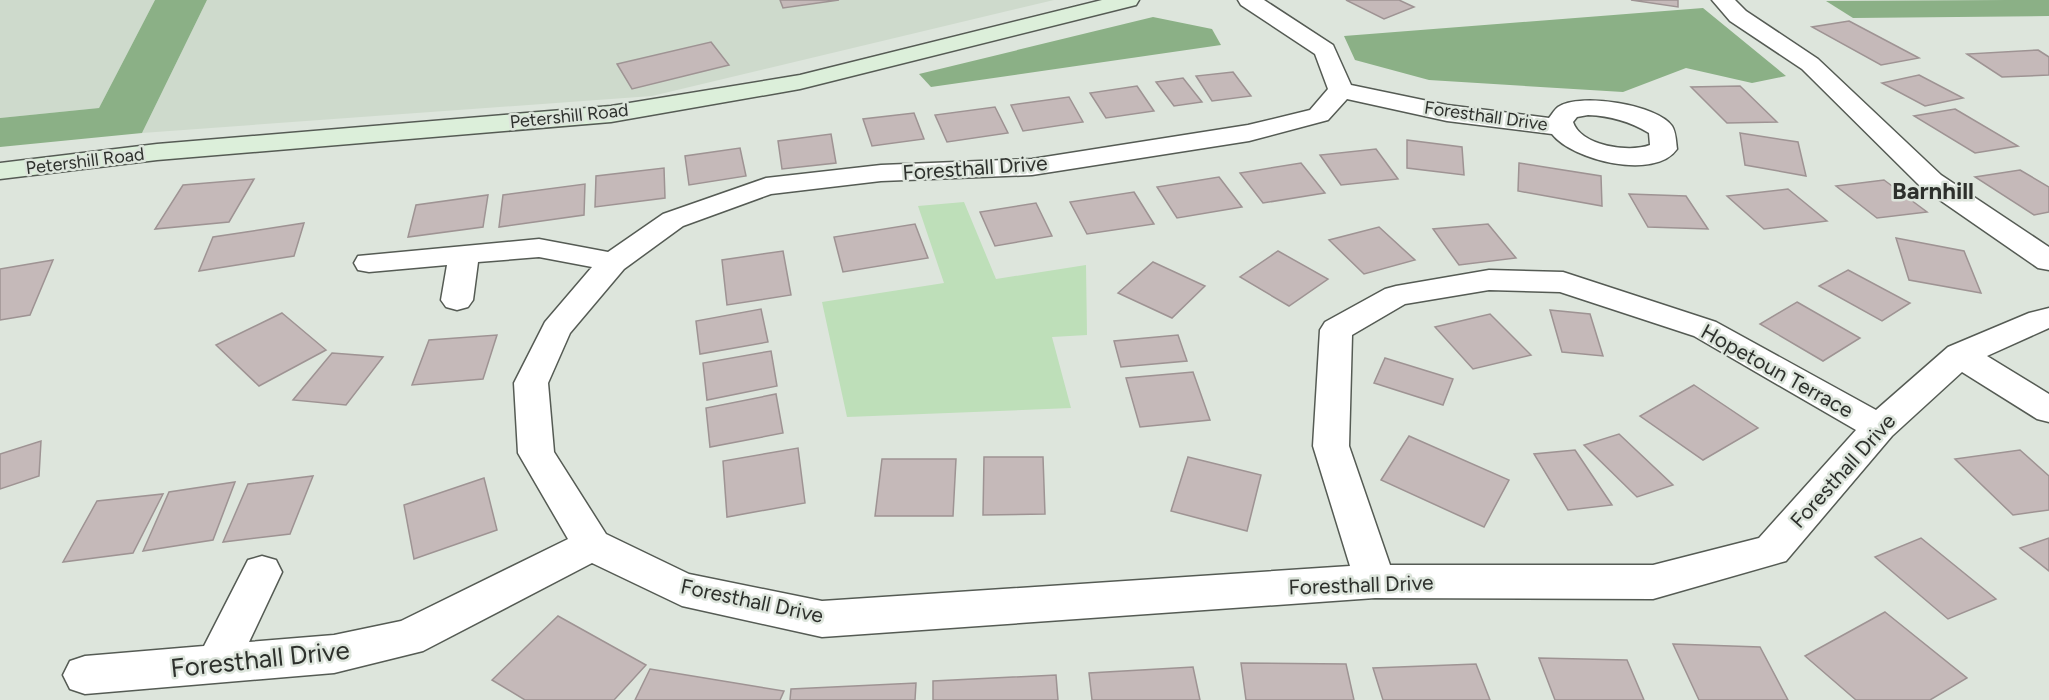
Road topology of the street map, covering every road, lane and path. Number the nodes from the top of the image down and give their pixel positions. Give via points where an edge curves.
1 (1128, 0) edge
2 (1249, 0) edge
3 (1723, 0) edge
4 (1341, 90) junction
5 (1561, 127) dead end
6 (0, 171) edge
7 (464, 255) junction
8 (2049, 261) edge
9 (613, 262) junction
10 (369, 263) dead end
11 (457, 300) dead end
12 (2049, 318) edge
13 (1960, 355) junction
14 (2049, 411) edge
15 (1879, 427) junction
16 (592, 544) junction
17 (262, 572) dead end
18 (1375, 581) junction
19 (217, 664) junction
20 (85, 675) dead end

1 - 6 street, Petershill Road via 800,82 611,114 157,152
2 - 4 street via 1325,50
3 - 8 street via 1738,16 1810,64 1931,181
4 - 5 street, Foresthall Drive via 1446,113
4 - 9 street, Foresthall Drive via 1319,115 1249,133 1032,166 881,173 766,186 673,220
7 - 9 street via 539,248
7 - 10 street
7 - 11 street
9 - 16 street, Foresthall Drive via 556,330 531,382 537,453
12 - 13 street, Foresthall Drive
13 - 14 street
13 - 15 street, Foresthall Drive
15 - 18 street, Foresthall Drive via 1772,550 1653,582
15 - 18 street, Hopetoun Terrace via 1705,329 1563,282 1490,280 1396,296 1336,330 1331,446
16 - 18 street, Foresthall Drive via 682,589 822,619
16 - 19 street, Foresthall Drive via 408,638 334,654
17 - 19 street
19 - 20 street, Foresthall Drive

